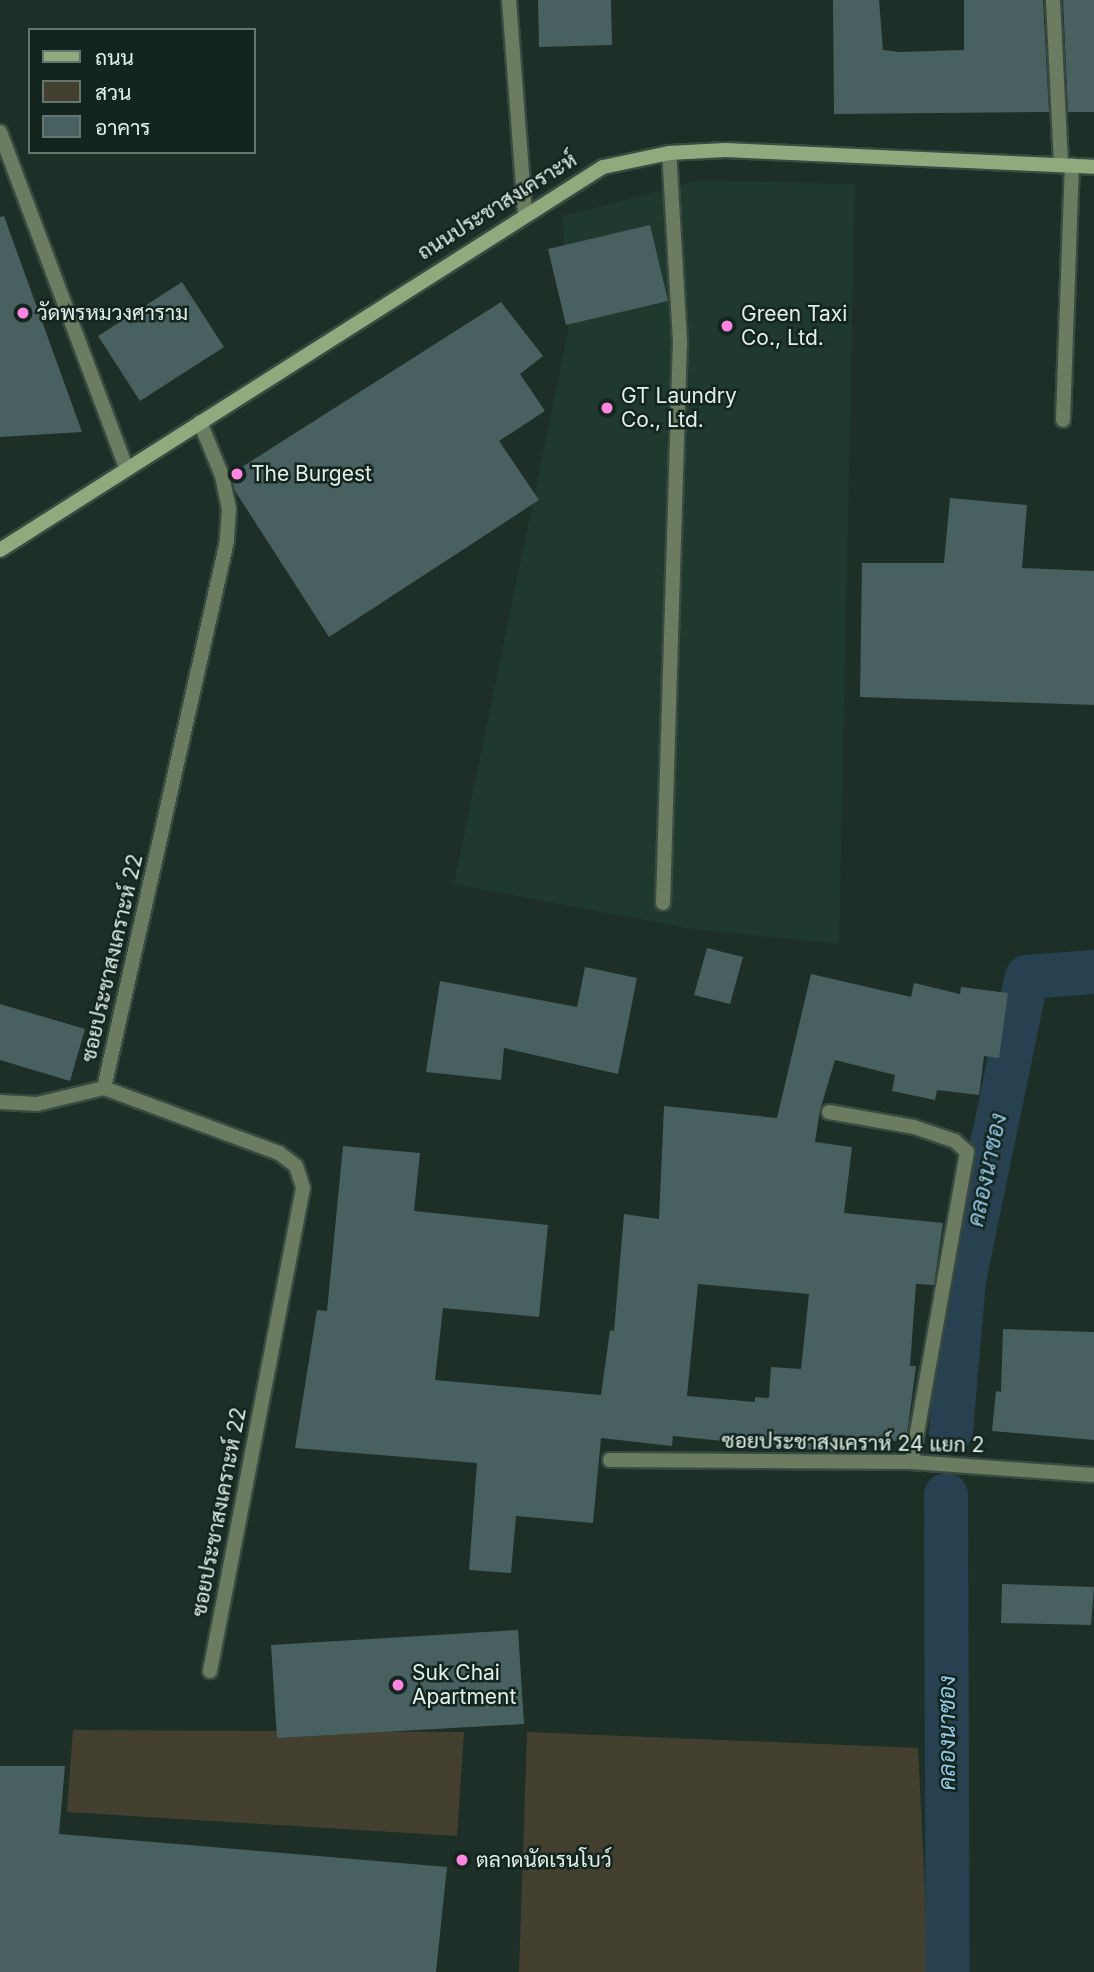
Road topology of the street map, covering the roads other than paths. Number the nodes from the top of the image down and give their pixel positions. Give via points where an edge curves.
1 (509, 0) edge
2 (1053, 0) edge
3 (0, 132) edge
4 (669, 153) junction
5 (1066, 165) junction
6 (1094, 167) edge
7 (525, 212) junction
8 (1063, 421) dead end
9 (200, 422) junction
10 (126, 468) junction
11 (0, 550) edge
12 (663, 903) dead end
13 (104, 1088) junction
14 (0, 1102) edge
15 (829, 1112) dead end
16 (610, 1460) dead end
17 (912, 1462) junction
18 (1094, 1475) edge
19 (209, 1671) dead end

1 - 7 street
2 - 5 street
3 - 10 street
4 - 5 main road, ถนนประชาสงเคราะห์ via 725,150
4 - 7 main road, ถนนประชาสงเคราะห์ via 603,167
4 - 12 street via 680,341
5 - 6 main road, ถนนประชาสงเคราะห์
5 - 8 street
7 - 9 main road, ถนนประชาสงเคราะห์
9 - 10 main road, ถนนประชาสงเคราะห์
9 - 13 street, ซอยประชาสงเคราะห์ 22 via 222,476 229,509 227,541
10 - 11 main road, ถนนประชาสงเคราะห์
13 - 14 street via 37,1104
13 - 19 street, ซอยประชาสงเคราะห์ 22 via 279,1153 296,1166 303,1188
15 - 17 street via 914,1127 955,1141 967,1152
16 - 17 street, ซอยประชาสงเคราห์ 24 แยก 2
17 - 18 street, ซอยประชาสงเคราห์ 24 แยก 2

